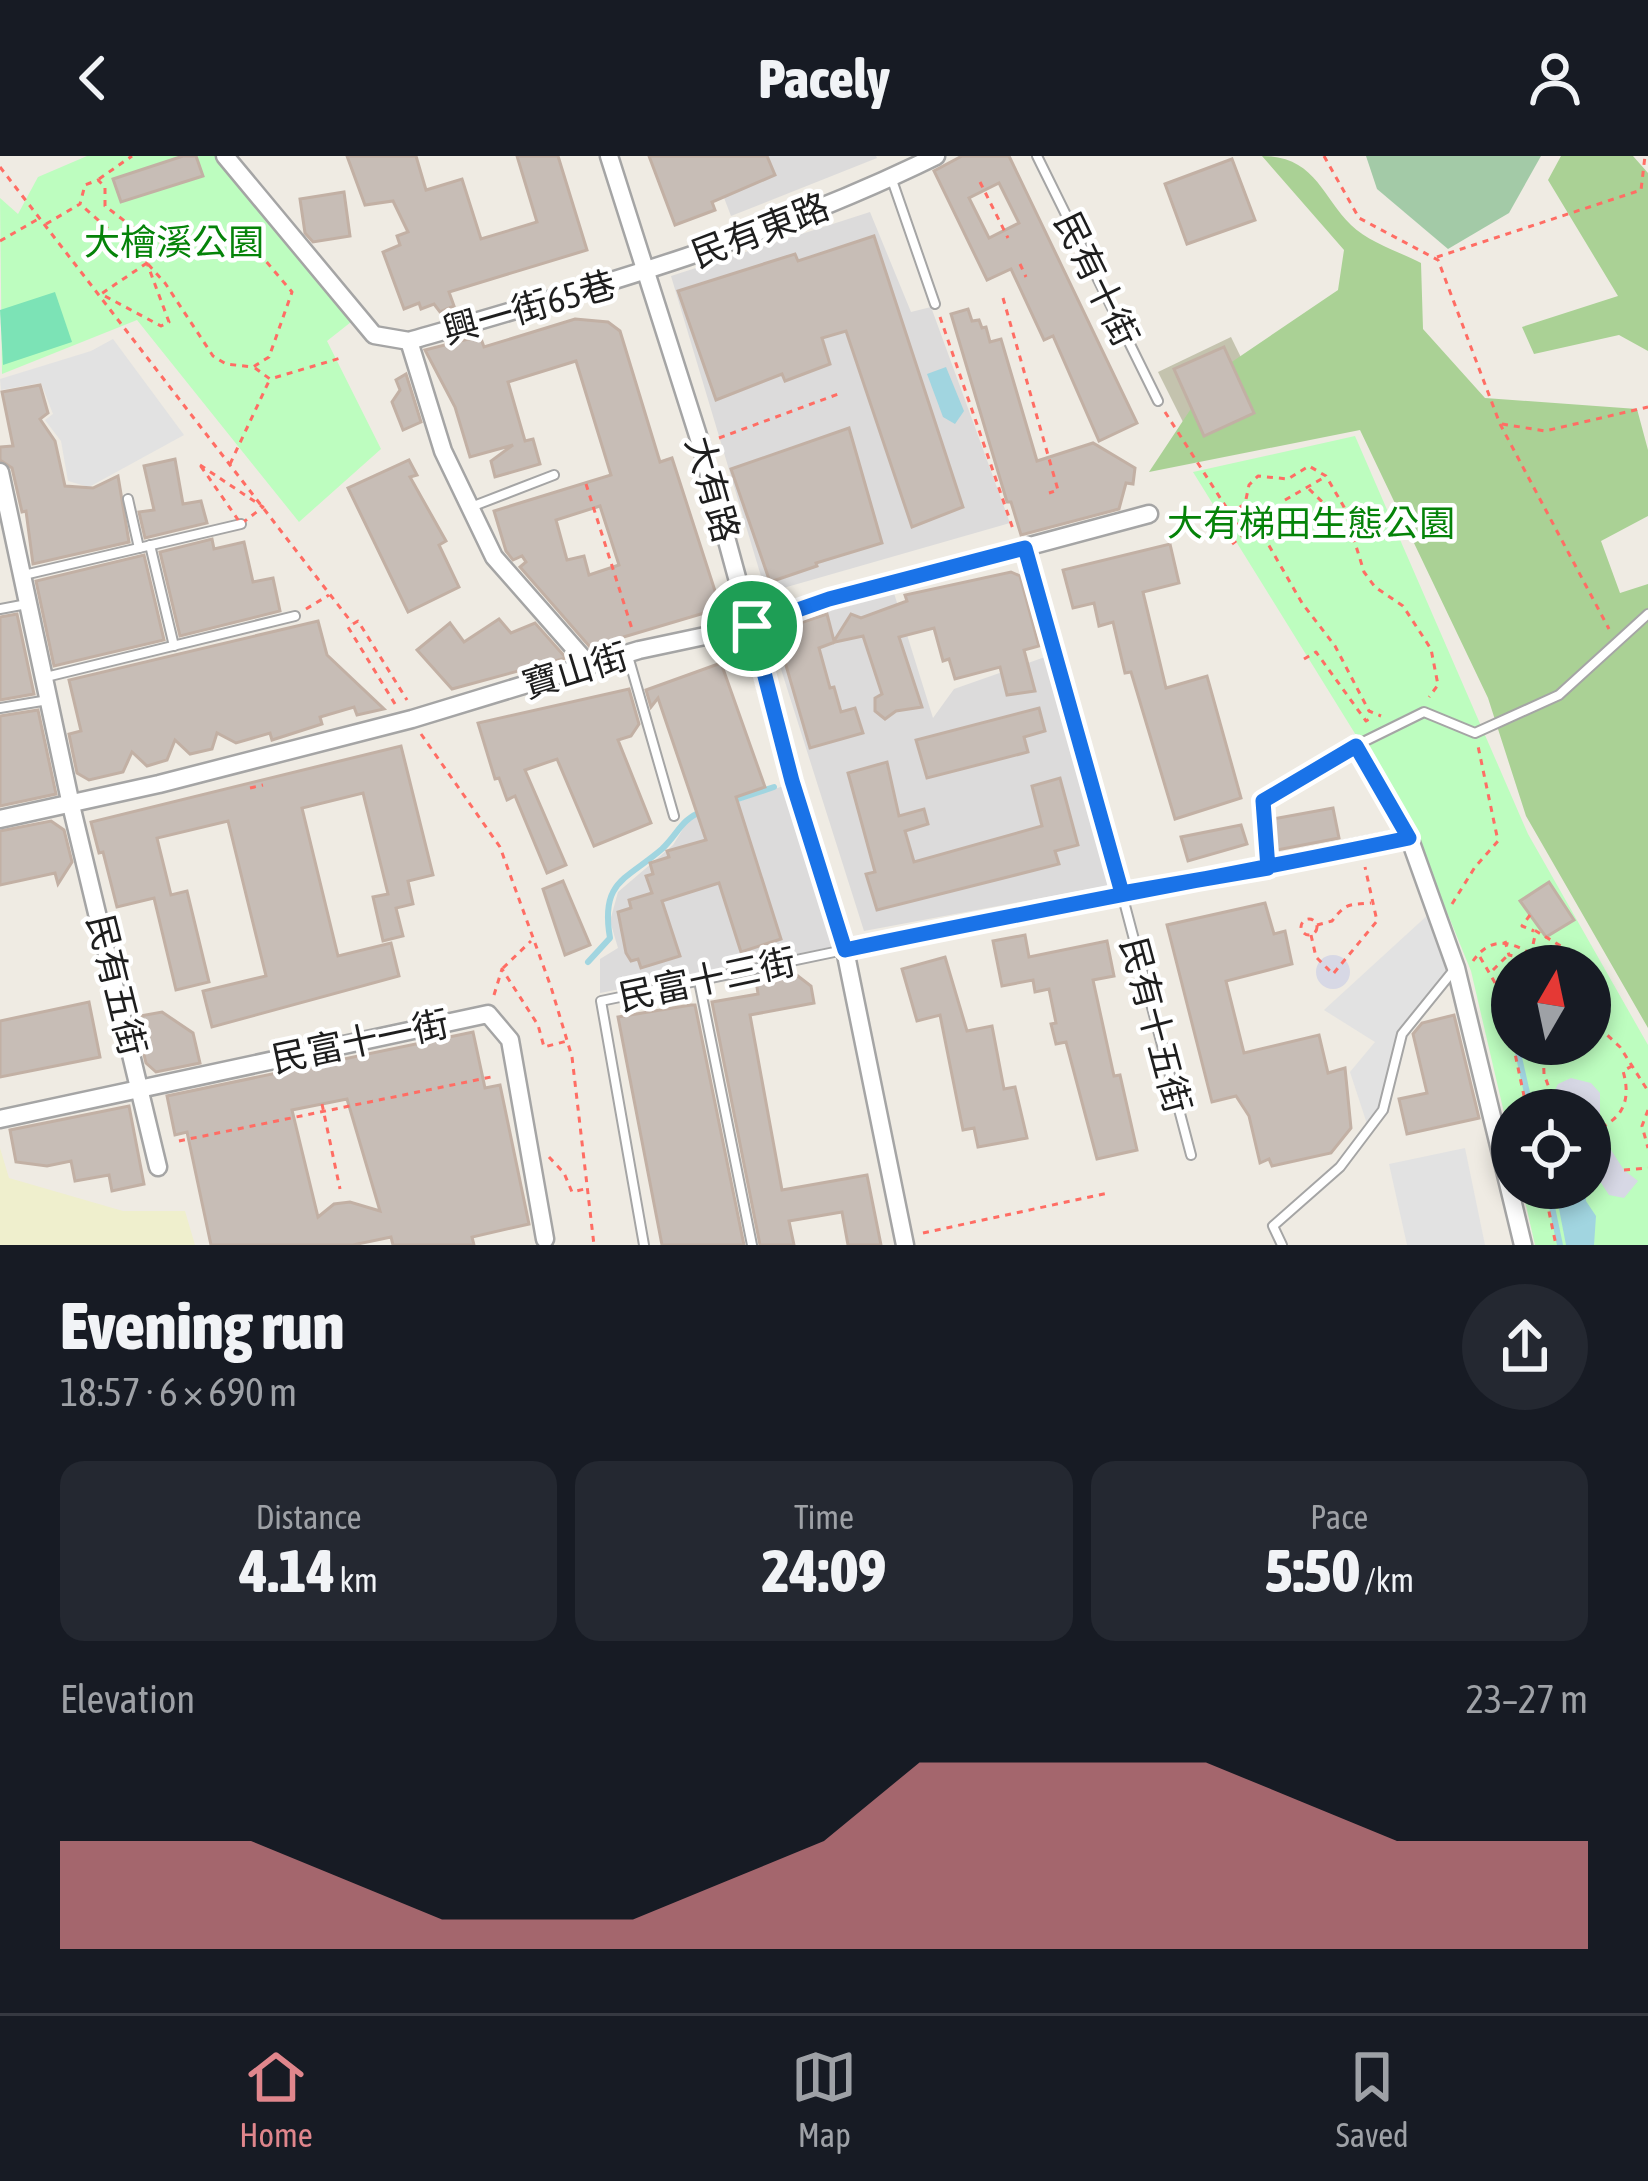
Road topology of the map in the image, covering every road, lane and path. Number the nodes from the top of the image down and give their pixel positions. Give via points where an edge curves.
1 (132, 156) edge
2 (225, 156) edge
3 (609, 156) edge
4 (1036, 156) edge
5 (1324, 156) edge
6 (1645, 156) edge
7 (924, 159) edge
8 (0, 167) edge
9 (892, 178) junction
10 (98, 180) junction
11 (980, 182) dead end
12 (80, 204) junction
13 (40, 218) junction
14 (46, 224) junction
15 (1008, 238) dead end
16 (0, 241) edge
17 (151, 241) junction
18 (1434, 258) junction
19 (147, 263) junction
20 (1020, 264) dead end
21 (649, 272) junction
22 (1026, 277) dead end
23 (101, 294) junction
24 (1003, 298) dead end
25 (935, 304) joint
26 (409, 341) junction
27 (344, 357) dead end
28 (254, 367) junction
29 (270, 379) junction
30 (841, 393) dead end
31 (1158, 401) joint
32 (1648, 407) edge
33 (1500, 424) junction
34 (717, 439) dead end
35 (230, 464) junction
36 (0, 472) edge
37 (554, 476) dead end
38 (1326, 476) junction
39 (586, 484) dead end
40 (1309, 489) junction
41 (1049, 493) dead end
42 (128, 499) dead end
43 (1285, 500) dead end
44 (1245, 504) junction
45 (262, 507) junction
46 (467, 508) junction
47 (1149, 514) dead end
48 (1229, 514) junction
49 (241, 524) joint
50 (1350, 529) junction
51 (6, 531) edge
52 (1232, 544) dead end
53 (144, 547) junction
54 (1022, 549) junction
55 (22, 576) junction
56 (330, 594) junction
57 (28, 604) junction
58 (0, 609) edge
59 (1648, 614) edge
60 (295, 616) joint
61 (353, 624) junction
62 (752, 626) junction
63 (632, 627) dead end
64 (1616, 641) junction
65 (173, 646) junction
66 (628, 654) junction
67 (1304, 659) dead end
68 (589, 665) junction
69 (44, 678) junction
70 (49, 700) junction
71 (1417, 702) dead end
72 (0, 708) edge
73 (1375, 716) junction
74 (1383, 716) dead end
75 (1474, 733) junction
76 (421, 734) dead end
77 (1356, 746) junction
78 (263, 785) dead end
79 (250, 788) dead end
80 (71, 805) junction
81 (674, 816) dead end
82 (0, 819) edge
83 (1409, 838) junction
84 (1361, 848) junction
85 (1268, 868) junction
86 (1122, 893) junction
87 (1373, 903) junction
88 (1451, 906) dead end
89 (1530, 915) dead end
90 (1317, 925) junction
91 (1536, 932) junction
92 (1311, 935) junction
93 (534, 939) junction
94 (1505, 941) junction
95 (1506, 945) edge
96 (1513, 945) edge
97 (1533, 945) edge
98 (1559, 945) edge
99 (845, 950) junction
100 (1480, 956) dead end
101 (502, 969) junction
102 (1491, 972) edge
103 (1458, 974) junction
104 (699, 981) junction
105 (488, 1014) junction
106 (567, 1040) junction
107 (1611, 1041) edge
108 (1634, 1065) junction
109 (516, 1072) junction
110 (142, 1088) junction
111 (1648, 1091) edge
112 (322, 1104) dead end
113 (1648, 1110) edge
114 (324, 1111) junction
115 (0, 1119) edge
116 (1611, 1119) edge
117 (527, 1134) junction
118 (179, 1141) dead end
119 (1648, 1148) edge
120 (1191, 1154) dead end
121 (158, 1167) dead end
122 (1648, 1168) edge
123 (1624, 1170) dead end
124 (589, 1188) junction
125 (340, 1189) dead end
126 (1108, 1193) dead end
127 (1548, 1209) edge
128 (545, 1239) dead end
129 (904, 1241) edge
130 (594, 1245) edge
131 (644, 1245) edge
132 (752, 1245) edge
133 (1282, 1245) edge
134 (1523, 1245) edge
135 (1556, 1245) edge

1 - 10 path
2 - 26 street, 興一街65巷 via 374,334
3 - 21 street, 大有路
4 - 31 lane, 民有十街
5 - 18 path via 1359,218
6 - 18 path via 1641,190
7 - 9 street, 民有東路
8 - 13 path
9 - 21 street, 民有東路
9 - 25 lane
10 - 12 path via 85,185
10 - 17 path via 106,206
11 - 15 path
12 - 14 path
12 - 19 path
13 - 14 path
13 - 16 path
14 - 23 path
17 - 19 path
17 - 28 path via 200,246 237,236 272,265 292,292 278,338
18 - 33 path
19 - 23 path
19 - 23 path via 169,322 161,326
19 - 28 path via 213,356
20 - 22 path
21 - 26 street, 興一街65巷
21 - 62 street, 大有路
23 - 35 path
24 - 41 path via 1058,490
25 - 54 path
26 - 46 street, 興一街65巷
27 - 29 path
28 - 29 path
29 - 35 path
30 - 34 path
31 - 48 path
32 - 33 path via 1545,431
33 - 64 path
35 - 45 path
36 - 51 street, 民有五街
37 - 46 lane
38 - 40 path
38 - 44 path via 1309,466 1288,478 1258,476
38 - 50 path
39 - 63 path
40 - 43 path
40 - 50 path
42 - 53 lane
44 - 48 path
44 - 73 path
45 - 49 path via 200,465
45 - 56 path
46 - 68 street, 興一街65巷 via 494,557
47 - 54 street, 寶山街
48 - 52 path via 1244,535
49 - 53 lane
50 - 71 path via 1369,579 1403,606 1431,649 1438,685
51 - 55 street, 民有五街
53 - 55 lane
53 - 65 lane
54 - 62 street, 寶山街
54 - 86 street, 民有十五街
55 - 57 street, 民有五街
56 - 60 path
56 - 61 path
57 - 58 lane
57 - 69 street, 民有五街
59 - 64 lane
60 - 65 lane
61 - 61 path via 398,709 409,703 358,621
62 - 66 street, 寶山街
62 - 99 street, 大有路
64 - 75 lane via 1559,695
65 - 69 lane
66 - 68 street, 寶山街
66 - 81 lane
67 - 73 path via 1316,652 1366,721
68 - 80 street, 寶山街
69 - 70 street, 民有五街
70 - 72 lane
70 - 80 street, 民有五街
73 - 74 path
75 - 77 lane via 1424,712
75 - 88 path via 1498,841
76 - 93 path via 500,847
77 - 83 street
77 - 85 lane via 1263,801
78 - 79 path
80 - 82 street, 寶山街
80 - 110 street, 民有五街
83 - 84 street, 民富十三街
83 - 103 street
84 - 85 street, 民富十三街
84 - 87 path
85 - 86 street, 民富十三街
86 - 99 street, 民富十三街
86 - 120 lane, 民有十五街
87 - 90 path via 1338,908 1332,921
87 - 92 path via 1377,921 1334,974 1316,957
89 - 91 path via 1522,926
90 - 92 path
90 - 92 path via 1302,923
91 - 97 path
91 - 98 path
93 - 101 path
93 - 106 path
94 - 95 path
94 - 96 path
94 - 103 path via 1488,944
99 - 104 lane, 民富十三街
99 - 129 street, 大有路
100 - 102 path
101 - 105 path
101 - 106 path via 544,1047
103 - 133 lane via 1402,1034 1383,1110 1340,1167 1274,1226
103 - 134 street
104 - 131 lane, 民富十三街 via 601,1001
104 - 132 lane
105 - 109 street, 民富十一街 via 510,1040
105 - 110 street, 民富十一街
106 - 124 path
107 - 108 path
108 - 111 path
108 - 116 path via 1623,1070 1629,1095
109 - 114 path
109 - 117 street, 民富十一街
110 - 115 street, 民富十一街
110 - 121 street, 民有五街
112 - 114 path
113 - 119 path
114 - 118 path
114 - 125 path
117 - 124 path via 572,1192
117 - 128 street, 民富十一街
122 - 123 path
124 - 130 path
126 - 129 path
127 - 135 path

